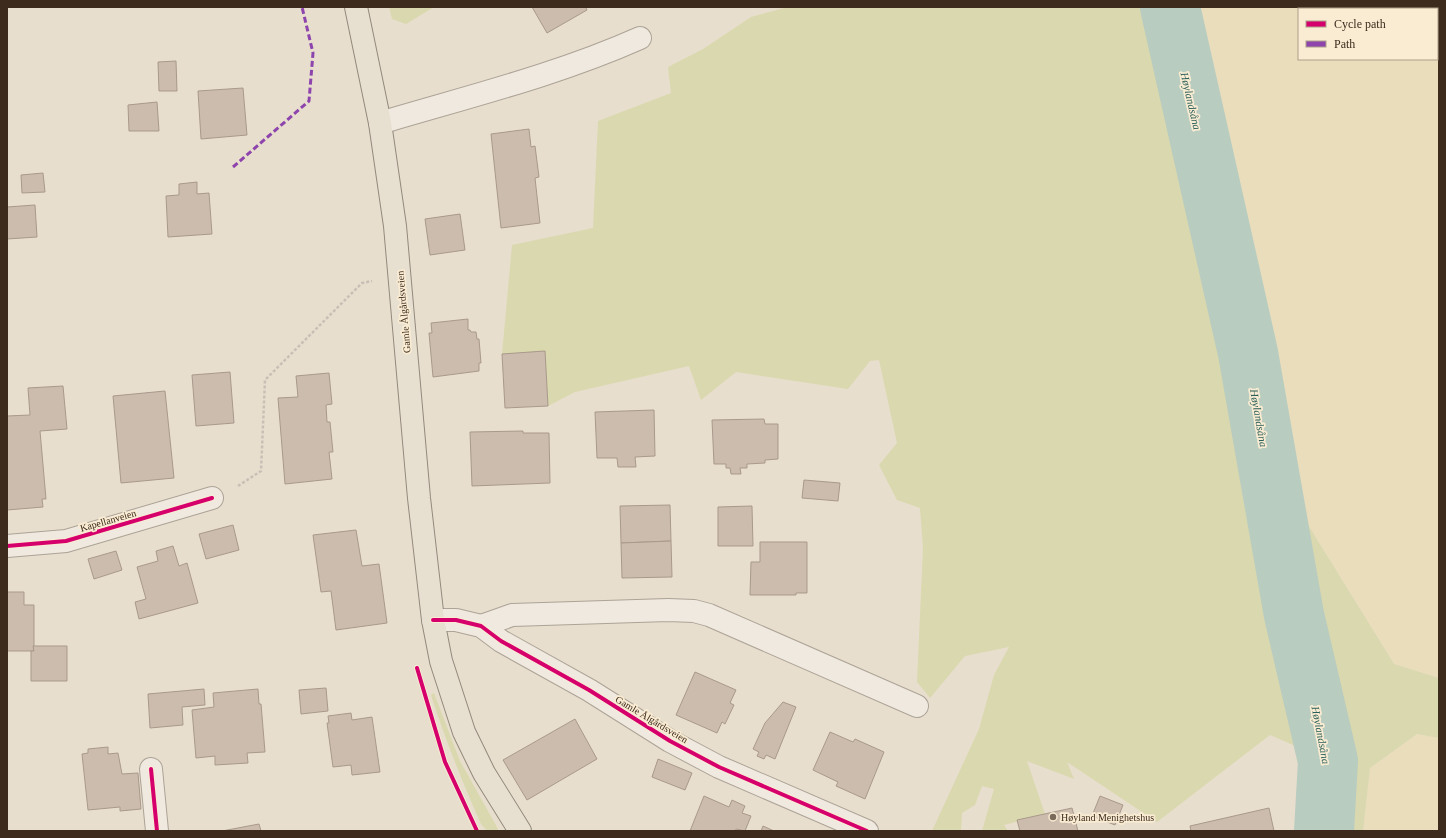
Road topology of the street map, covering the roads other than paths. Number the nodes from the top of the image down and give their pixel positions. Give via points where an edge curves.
1 (356, 7) edge
2 (640, 38) dead end
3 (380, 123) junction
4 (212, 498) road end
5 (7, 546) edge
6 (433, 620) junction
7 (481, 626) junction
8 (917, 706) dead end
9 (151, 769) dead end
10 (156, 831) edge
11 (520, 831) edge
12 (867, 831) edge

1 - 3 main road, Gamle Ålgårdsveien
2 - 3 street via 552,72
3 - 6 main road, Gamle Ålgårdsveien via 395,226 419,498
4 - 5 street, Kapellanveien via 66,541
6 - 7 street, Gamle Ålgårdsveien via 456,620
6 - 11 main road, Gamle Ålgårdsveien via 441,661 464,732 484,774
7 - 8 street via 512,615 694,611 709,615
7 - 12 street, Gamle Ålgårdsveien via 501,641 719,767
9 - 10 street

